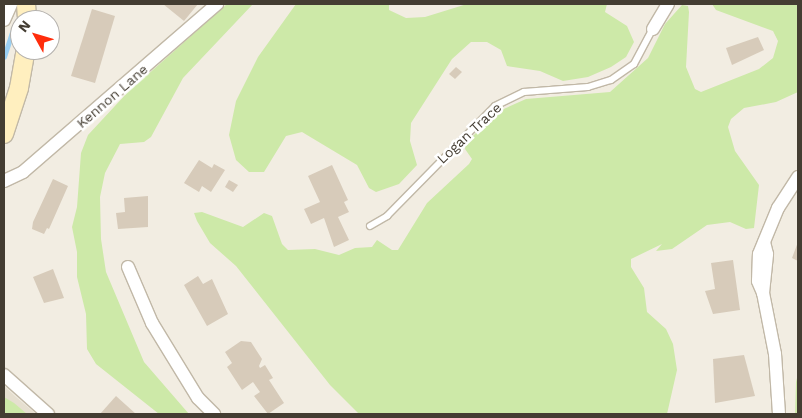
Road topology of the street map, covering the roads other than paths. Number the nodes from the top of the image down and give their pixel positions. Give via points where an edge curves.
1 (11, 4) edge
2 (217, 4) edge
3 (668, 4) edge
4 (4, 20) edge
5 (653, 29) joint
6 (24, 60) edge
7 (4, 134) edge
8 (798, 177) edge
9 (4, 181) edge
10 (370, 226) dead end
11 (128, 267) dead end
12 (4, 375) edge
13 (48, 414) edge
14 (214, 414) edge
15 (779, 414) edge

1 - 4 street
2 - 9 street, Kennon Lane via 23,172
3 - 5 street
5 - 10 lane, Logan Trace via 634,64 611,80 588,87 524,92 495,106 387,216
6 - 7 street
8 - 15 street via 778,208 764,242 758,268 776,360
11 - 14 street via 152,323 198,398
12 - 13 street

